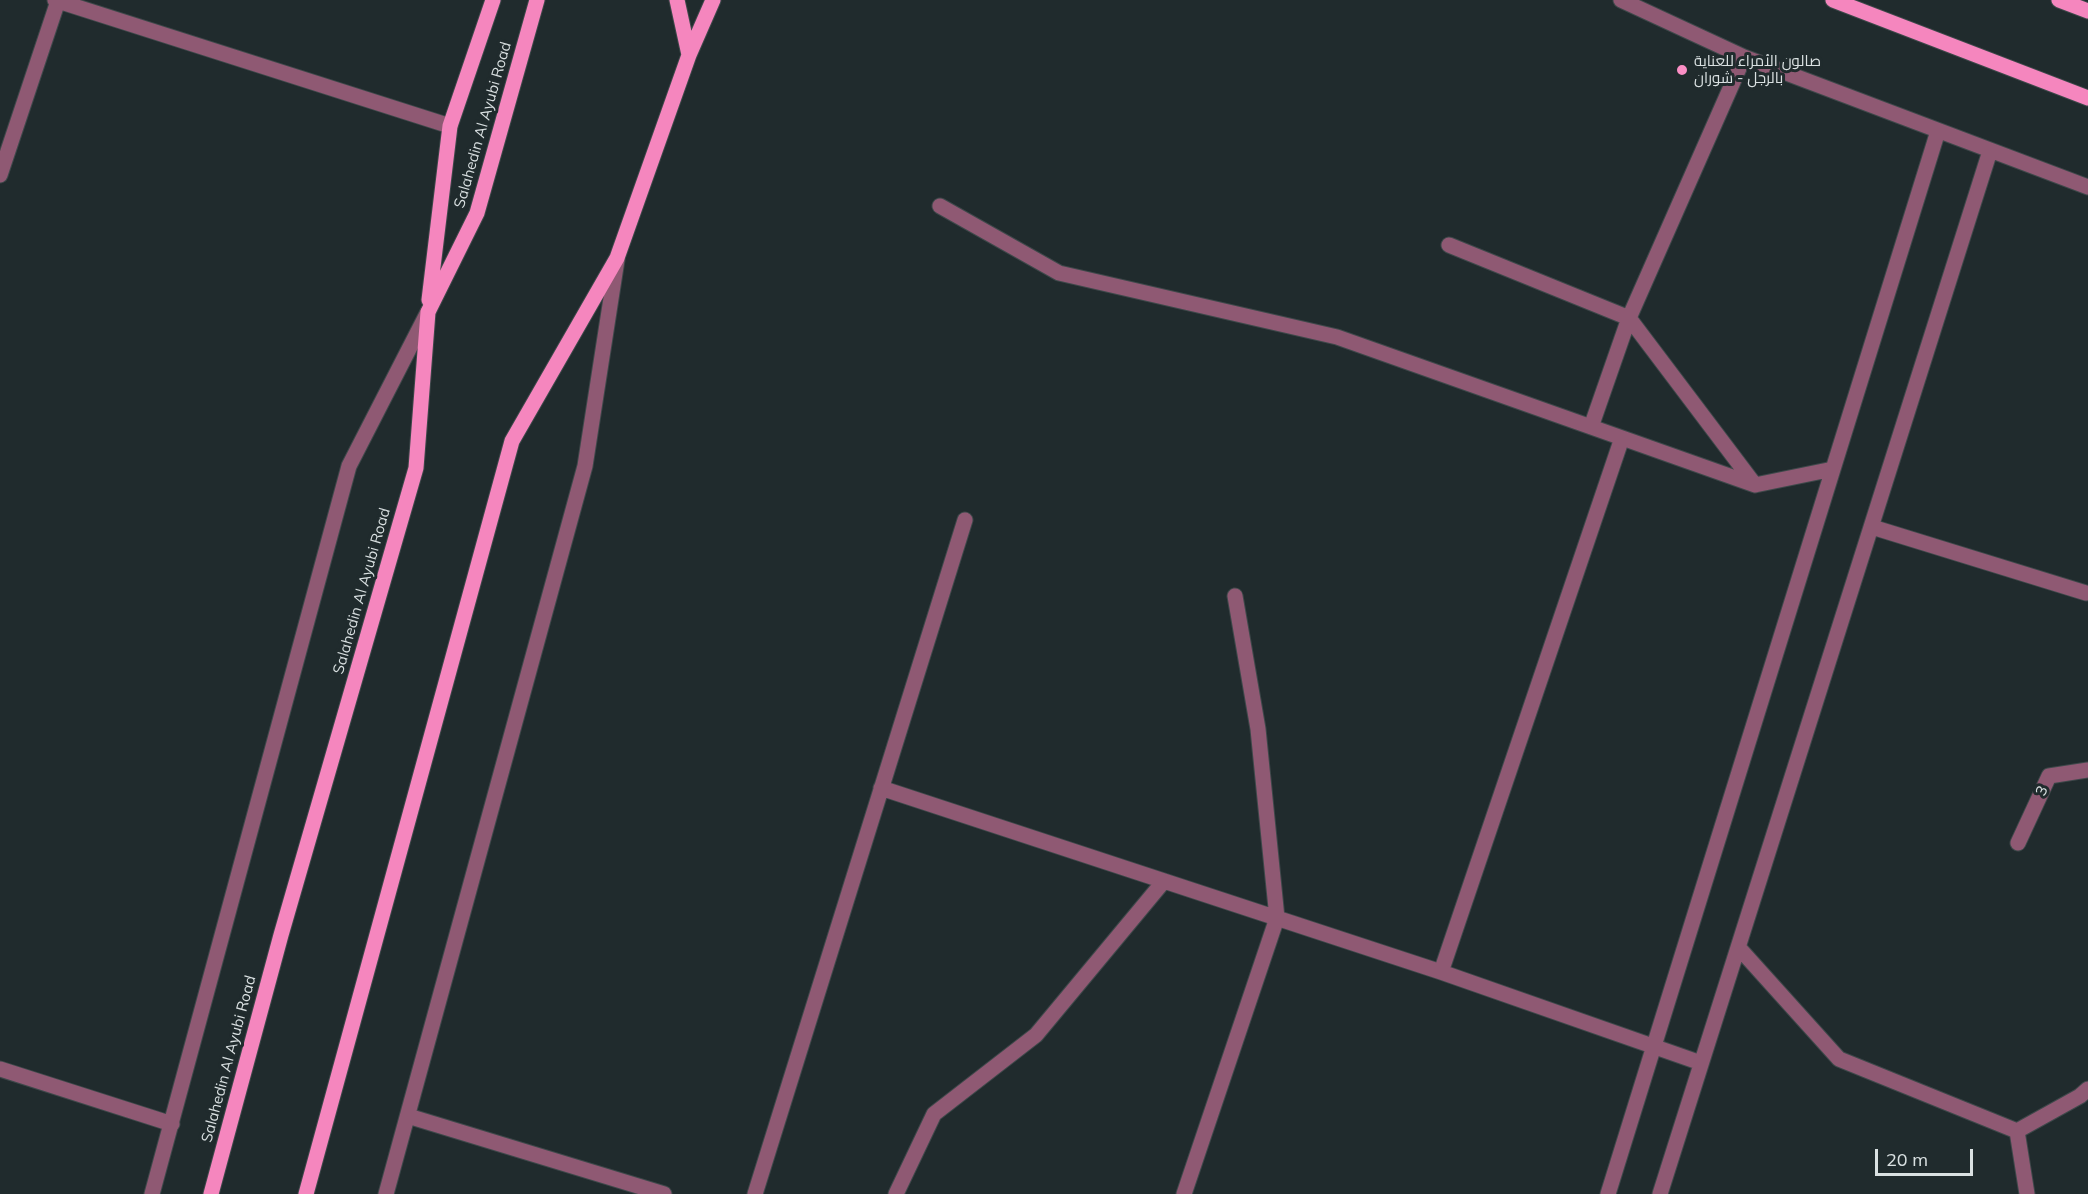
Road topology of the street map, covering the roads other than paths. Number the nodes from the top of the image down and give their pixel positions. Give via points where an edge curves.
1 (57, 0) edge
2 (493, 0) edge
3 (537, 0) edge
4 (677, 0) edge
5 (713, 0) edge
6 (1621, 0) edge
7 (1833, 0) edge
8 (2059, 0) edge
9 (2088, 11) edge
10 (688, 55) junction
11 (1744, 57) junction
12 (2088, 98) edge
13 (450, 126) junction
14 (1938, 131) junction
15 (1990, 151) junction
16 (0, 175) edge
17 (2088, 187) edge
18 (940, 206) dead end
19 (1449, 244) dead end
20 (617, 258) junction
21 (428, 312) junction
22 (1629, 318) junction
23 (1591, 427) junction
24 (1622, 438) junction
25 (1833, 469) junction
26 (1755, 485) junction
27 (965, 520) dead end
28 (1872, 527) junction
29 (2087, 593) edge
30 (1235, 596) dead end
31 (2088, 770) edge
32 (881, 788) junction
33 (2018, 843) dead end
34 (1164, 881) junction
35 (1277, 918) junction
36 (1739, 948) junction
37 (1441, 972) junction
38 (1654, 1047) junction
39 (1701, 1063) junction
40 (0, 1069) edge
41 (2085, 1097) edge
42 (408, 1116) junction
43 (172, 1124) junction
44 (2017, 1131) junction
45 (152, 1194) edge
46 (211, 1194) edge
47 (306, 1194) edge
48 (386, 1194) edge
49 (664, 1194) edge
50 (756, 1194) edge
51 (896, 1194) edge
52 (1184, 1194) edge
53 (1608, 1194) edge
54 (1660, 1194) edge
55 (2027, 1194) edge

1 - 13 street
1 - 16 street
2 - 13 main road
3 - 21 main road, Salahedin Al Ayubi Road via 477,213
4 - 10 main road
5 - 10 main road
6 - 11 street
7 - 12 main road
8 - 9 main road
10 - 20 main road
11 - 14 street
11 - 22 street
13 - 21 main road
14 - 15 street
14 - 25 street
15 - 17 street
15 - 28 street
18 - 23 street via 1059,273 1337,338
19 - 22 street
20 - 42 street via 585,466
20 - 47 main road via 512,441
21 - 43 street via 349,466
21 - 46 main road, Salahedin Al Ayubi Road via 416,468 281,935
22 - 23 street
22 - 26 street
23 - 24 street
24 - 26 street
24 - 37 street
25 - 26 street
25 - 38 street
27 - 32 street
28 - 29 street
28 - 36 street
30 - 35 street via 1258,729
31 - 33 street, 3 via 2049,776
32 - 34 street
32 - 50 street
34 - 35 street
34 - 51 street via 1036,1035 934,1114
35 - 37 street
35 - 52 street
36 - 39 street
36 - 44 street via 1839,1059
37 - 38 street
38 - 39 street
38 - 53 street
39 - 54 street
40 - 43 street
41 - 44 street
42 - 48 street
42 - 49 street
43 - 45 street
44 - 55 street

